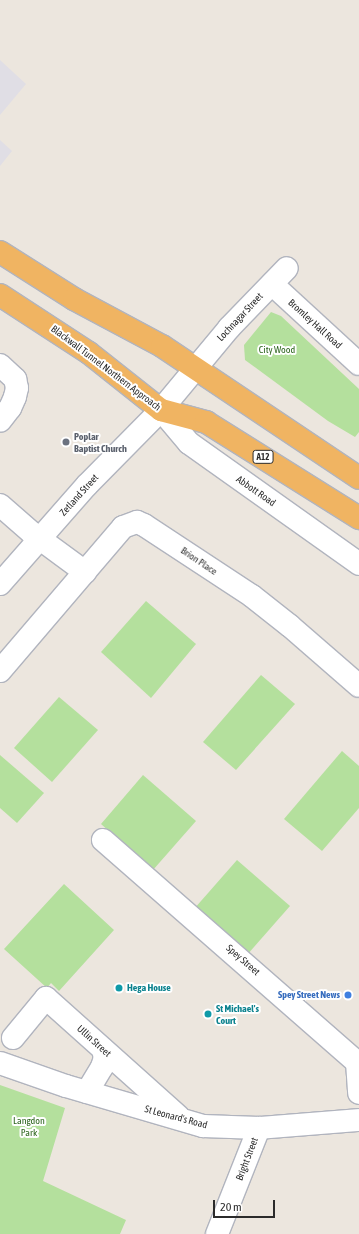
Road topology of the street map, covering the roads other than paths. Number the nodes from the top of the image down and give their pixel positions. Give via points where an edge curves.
1 (0, 252) edge
2 (287, 268) dead end
3 (272, 284) junction
4 (0, 295) edge
5 (359, 364) edge
6 (0, 365) edge
7 (195, 369) junction
8 (161, 410) junction
9 (0, 421) edge
10 (359, 478) edge
11 (0, 505) edge
12 (359, 518) edge
13 (40, 538) junction
14 (359, 564) edge
15 (85, 572) junction
16 (0, 584) edge
17 (0, 671) edge
18 (359, 686) edge
19 (103, 840) dead end
20 (13, 1038) dead end
21 (103, 1050) junction
22 (0, 1063) edge
23 (86, 1092) junction
24 (359, 1093) edge
25 (181, 1120) junction
26 (359, 1120) edge
27 (259, 1128) junction
28 (217, 1234) edge

1 - 7 highway via 74,300 162,346
2 - 3 street, Lochnagar Street
3 - 5 street, Bromley Hall Road
3 - 7 street, Lochnagar Street via 229,328
4 - 8 highway, Blackwall Tunnel Northern Approach / A12 via 95,357
6 - 9 street via 15,379 17,388 10,408
7 - 8 street, Lochnagar Street
7 - 10 highway
8 - 12 highway, Blackwall Tunnel Northern Approach / A12 via 206,422
8 - 13 street, Zetland Street via 87,485
8 - 14 street, Abbott Road via 189,443
11 - 13 street
13 - 15 street
13 - 16 street, Zetland Street
15 - 17 street
15 - 18 street, Brion Place via 123,527 137,522 144,524 252,596
19 - 24 street, Spey Street via 357,1062
20 - 21 street, Ullin Street via 46,998
21 - 23 street via 105,1058 102,1067
21 - 25 street, Ullin Street
22 - 23 street, St Leonard's Road
23 - 25 street, St Leonard's Road
25 - 27 street, St Leonard's Road via 202,1126
26 - 27 street, St Leonard's Road
27 - 28 street, Bright Street

